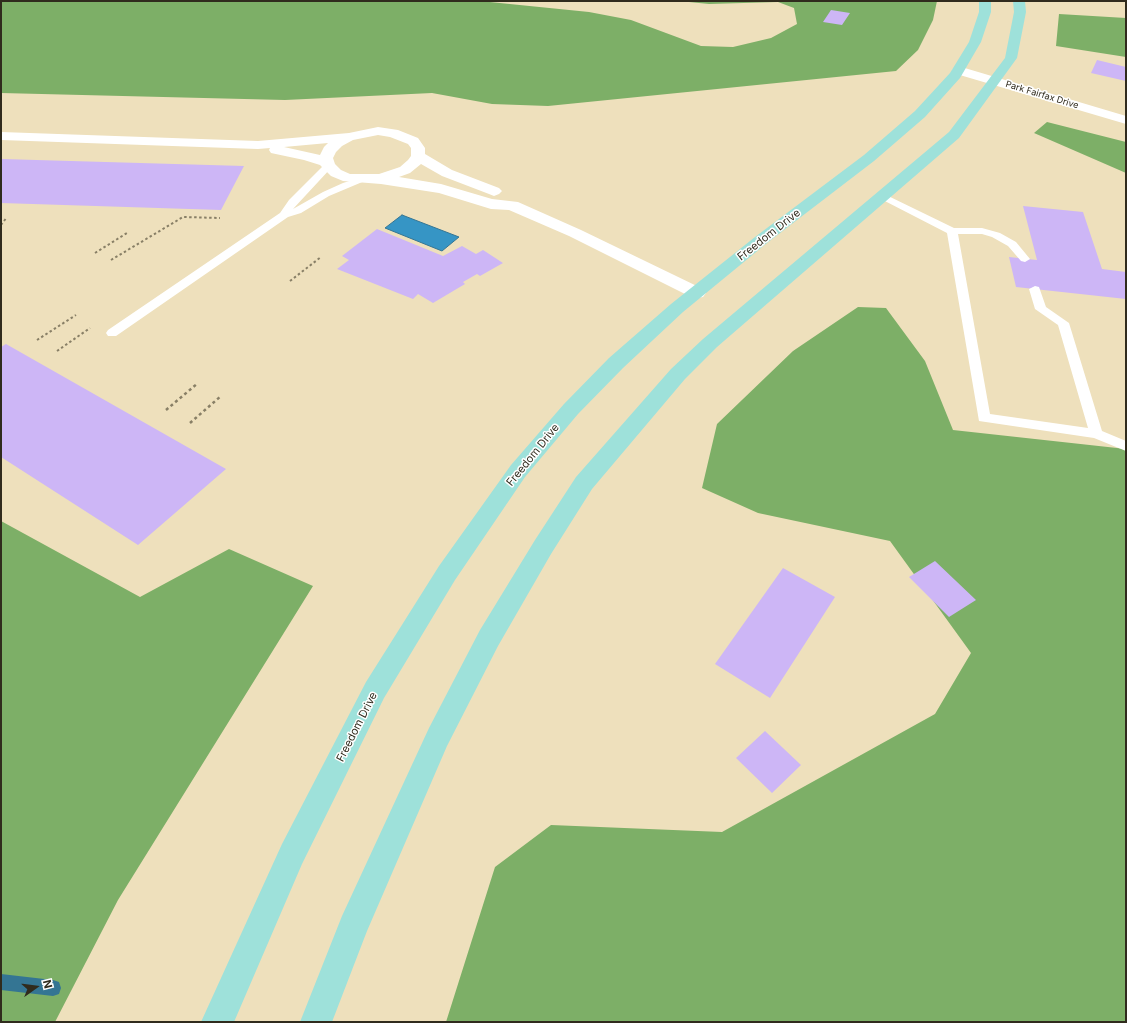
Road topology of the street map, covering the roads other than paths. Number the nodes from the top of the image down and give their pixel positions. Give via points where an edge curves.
1 (985, 1) edge
2 (1020, 1) edge
3 (958, 70) junction
4 (995, 81) junction
5 (1126, 120) edge
6 (1, 136) edge
7 (349, 137) junction
8 (258, 145) junction
9 (418, 156) junction
10 (328, 165) junction
11 (381, 179) junction
12 (362, 180) junction
13 (882, 196) junction
14 (512, 205) junction
15 (284, 215) junction
16 (952, 231) junction
17 (1025, 259) dead end
18 (1035, 289) dead end
19 (697, 293) junction
20 (112, 333) dead end
21 (1096, 434) junction
22 (1126, 446) edge
23 (217, 1022) edge
24 (316, 1022) edge

1 - 3 main road, Freedom Drive via 985,12 975,42
2 - 4 main road via 1011,58
3 - 4 street, Park Fairfax Drive
3 - 19 main road, Freedom Drive via 920,114
4 - 5 street, Park Fairfax Drive
4 - 13 main road via 954,135
6 - 8 street
7 - 8 street
7 - 9 street via 378,132 393,133 413,141 418,148
7 - 10 street via 329,150 326,158
8 - 10 street via 307,156
9 - 11 street via 405,170
9 - 14 street via 447,173 501,193
10 - 12 street via 336,173
10 - 15 lane
11 - 12 street
11 - 14 street via 441,189 491,204
12 - 15 lane
13 - 16 lane
13 - 24 main road via 678,374 584,483 489,638 438,737 353,928
14 - 19 street
15 - 20 lane
16 - 17 lane via 982,231 996,235 1012,244
16 - 21 lane via 984,418
18 - 21 lane via 1041,309 1063,323
19 - 23 main road, Freedom Drive via 616,363 571,409 518,471 447,574 375,690 292,854
21 - 22 lane

